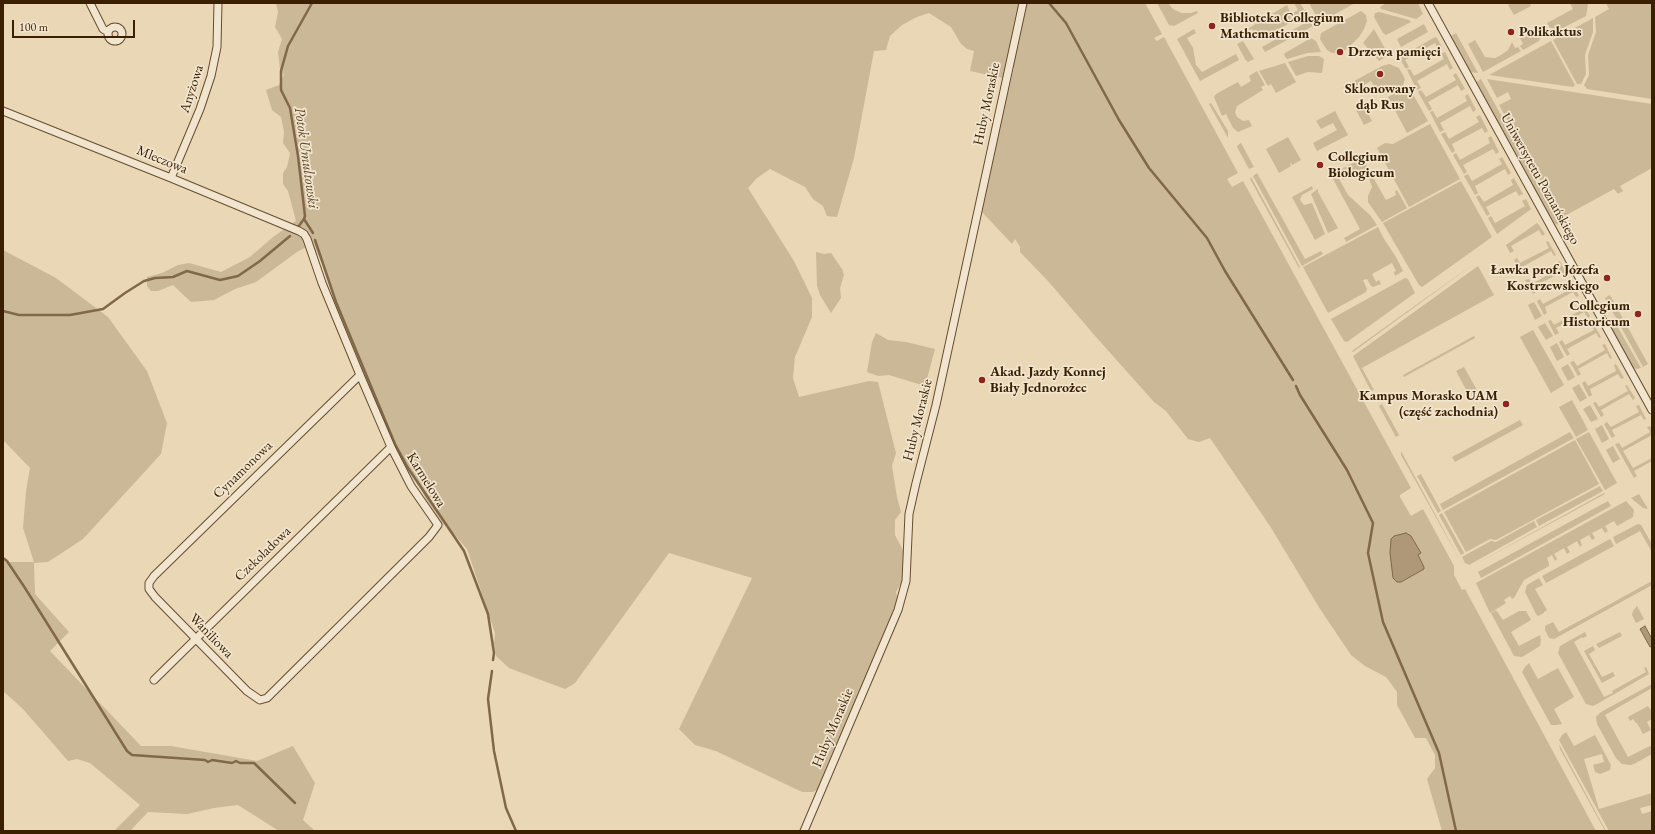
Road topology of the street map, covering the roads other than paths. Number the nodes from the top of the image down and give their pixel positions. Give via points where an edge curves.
1 (90, 3) edge
2 (218, 3) edge
3 (1023, 3) edge
4 (1428, 3) edge
5 (108, 32) dead end
6 (3, 111) edge
7 (171, 178) junction
8 (307, 239) joint
9 (360, 375) junction
10 (1652, 410) edge
11 (391, 447) junction
12 (148, 586) joint
13 (195, 639) junction
14 (154, 680) dead end
15 (260, 700) joint
16 (804, 831) edge

1 - 5 street via 103,30
2 - 7 street, Anyżowa via 217,47 211,76
3 - 16 street, Huby Moraskie via 936,405 909,514 906,580 898,610
4 - 10 street, Uniwersytetu Poznańskiego
6 - 7 street, Mleczowa
7 - 8 street, Mleczowa via 299,231
8 - 9 street, Karmelowa via 322,284
9 - 11 street, Karmelowa
9 - 12 street, Cynamonowa via 151,578
11 - 13 street, Czekoladowa
11 - 15 street, Karmelowa via 408,480 438,525 429,537 267,698
12 - 13 street, Waniliowa via 154,597
13 - 14 street, Czekoladowa
13 - 15 street, Waniliowa via 247,691

